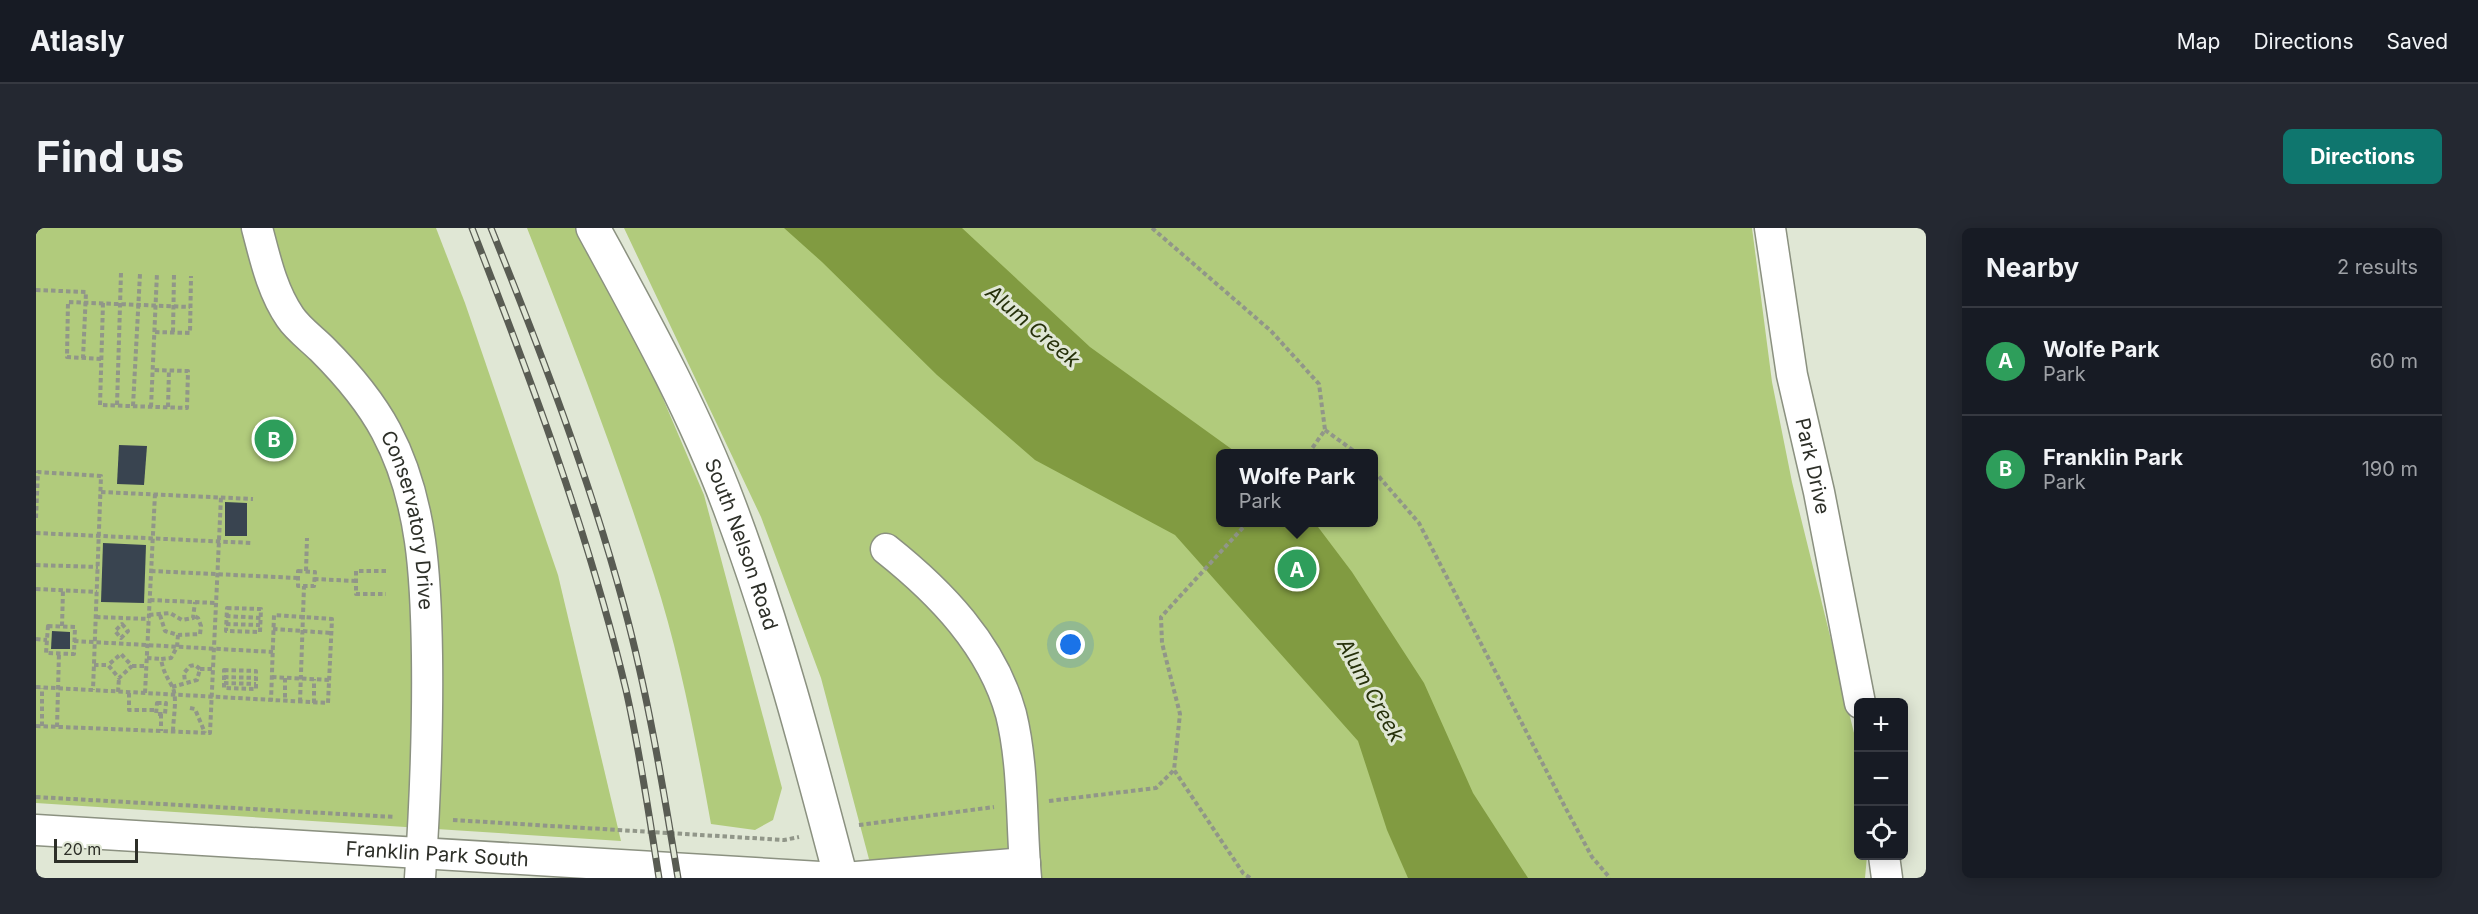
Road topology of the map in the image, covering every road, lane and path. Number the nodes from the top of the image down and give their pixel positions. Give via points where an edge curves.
1 (258, 228) edge
2 (594, 228) edge
3 (1152, 228) edge
4 (1770, 228) edge
5 (121, 273) dead end
6 (157, 273) dead end
7 (140, 274) dead end
8 (174, 274) dead end
9 (191, 276) dead end
10 (36, 290) edge
11 (86, 303) junction
12 (103, 303) junction
13 (120, 304) junction
14 (138, 305) junction
15 (156, 305) junction
16 (174, 306) junction
17 (190, 307) junction
18 (154, 332) junction
19 (173, 332) junction
20 (83, 358) junction
21 (101, 359) junction
22 (153, 370) junction
23 (169, 370) junction
24 (117, 405) junction
25 (133, 406) junction
26 (151, 407) junction
27 (168, 407) junction
28 (1324, 430) junction
29 (1311, 449) edge
30 (1352, 449) edge
31 (1378, 476) edge
32 (37, 485) edge
33 (101, 492) junction
34 (154, 494) junction
35 (221, 497) junction
36 (253, 499) dead end
37 (36, 518) edge
38 (1243, 527) edge
39 (36, 532) edge
40 (99, 535) junction
41 (153, 538) junction
42 (307, 538) dead end
43 (219, 541) junction
44 (252, 543) dead end
45 (886, 549) dead end
46 (36, 566) edge
47 (98, 567) junction
48 (151, 571) junction
49 (386, 571) dead end
50 (306, 572) junction
51 (217, 574) junction
52 (298, 578) junction
53 (314, 579) junction
54 (356, 581) junction
55 (304, 586) junction
56 (36, 589) edge
57 (63, 590) junction
58 (97, 592) junction
59 (386, 594) dead end
60 (150, 600) junction
61 (195, 602) junction
62 (216, 603) junction
63 (160, 615) junction
64 (194, 616) junction
65 (96, 617) junction
66 (149, 617) junction
67 (302, 617) junction
68 (122, 618) junction
69 (261, 618) junction
70 (215, 620) junction
71 (226, 620) junction
72 (122, 624) junction
73 (62, 626) junction
74 (273, 629) junction
75 (302, 631) junction
76 (331, 633) junction
77 (178, 635) junction
78 (121, 638) junction
79 (36, 639) edge
80 (47, 640) junction
81 (74, 642) junction
82 (95, 642) junction
83 (121, 644) junction
84 (147, 645) junction
85 (177, 647) junction
86 (214, 649) junction
87 (273, 652) junction
88 (59, 653) junction
89 (121, 654) junction
90 (147, 658) junction
91 (161, 659) junction
92 (94, 665) junction
93 (108, 665) junction
94 (132, 666) junction
95 (146, 666) junction
96 (200, 669) junction
97 (213, 669) junction
98 (272, 677) junction
99 (119, 678) junction
100 (285, 678) junction
101 (301, 678) junction
102 (314, 679) junction
103 (212, 680) junction
104 (224, 680) junction
105 (329, 680) junction
106 (256, 681) junction
107 (184, 682) junction
108 (36, 687) edge
109 (42, 687) junction
110 (172, 687) junction
111 (58, 688) junction
112 (93, 690) junction
113 (118, 692) junction
114 (129, 693) junction
115 (145, 693) junction
116 (174, 695) junction
117 (211, 697) junction
118 (1859, 698) edge
119 (271, 701) junction
120 (285, 701) junction
121 (300, 702) junction
122 (314, 703) junction
123 (190, 708) dead end
124 (156, 710) junction
125 (161, 714) junction
126 (36, 726) edge
127 (42, 726) junction
128 (57, 726) junction
129 (161, 731) junction
130 (173, 731) junction
131 (205, 733) junction
132 (1174, 770) junction
133 (36, 796) edge
134 (1022, 804) junction
135 (423, 819) junction
136 (36, 830) edge
137 (829, 830) junction
138 (1885, 860) edge
139 (420, 866) edge
140 (1026, 871) edge
141 (841, 878) edge
142 (1250, 878) edge
143 (1610, 878) edge
144 (1887, 878) edge

1 - 135 street, Conservatory Drive via 269,272 290,318 344,374 385,428 412,493 427,616 429,749
2 - 137 main road, South Nelson Road via 687,409 729,503 770,619
3 - 28 path via 1271,330 1319,384
4 - 118 street, Park Drive via 1792,375 1822,503
5 - 13 path
6 - 15 path
7 - 14 path
8 - 16 path
9 - 17 path
10 - 11 path via 86,292
11 - 12 path
11 - 20 path
11 - 20 path via 68,302 67,357
12 - 13 path
12 - 21 path
13 - 14 path
13 - 24 path
14 - 15 path
14 - 25 path
15 - 16 path
15 - 18 path
16 - 17 path
16 - 19 path
17 - 19 path via 190,333
18 - 19 path
18 - 22 path
20 - 21 path
21 - 24 path via 100,405
22 - 23 path
22 - 26 path
23 - 27 path
23 - 27 path via 189,371 187,408
24 - 25 path
25 - 26 path
26 - 27 path
28 - 29 path
28 - 30 path
31 - 143 path via 1419,523 1564,807 1592,857
32 - 33 path via 38,472 101,476
32 - 37 path
33 - 34 path
33 - 40 path
34 - 35 path
34 - 41 path
35 - 36 path
35 - 43 path
38 - 132 path via 1161,617 1162,643 1180,714
39 - 40 path
40 - 41 path
40 - 47 path
41 - 43 path
41 - 48 path
42 - 50 path
43 - 44 path
43 - 51 path
45 - 134 street via 924,579 960,618 991,666 1010,713
46 - 47 path
47 - 58 path
48 - 51 path
48 - 60 path
49 - 54 path via 356,571
50 - 52 path via 298,571
50 - 53 path via 315,572
51 - 52 path
51 - 62 path
52 - 55 path via 298,586
53 - 54 path
53 - 55 path via 314,586
54 - 59 path via 356,594
55 - 67 path
56 - 57 path
57 - 58 path
57 - 73 path
58 - 65 path
60 - 61 path
60 - 66 path
61 - 62 path
61 - 64 path
62 - 70 path
63 - 64 path via 170,613 182,620
63 - 66 path
63 - 77 path via 165,631
64 - 77 path via 201,626 200,634
65 - 68 path
65 - 82 path
66 - 68 path
66 - 84 path
67 - 74 path via 274,615
67 - 75 path
67 - 76 path via 332,619
68 - 72 path
69 - 71 path
69 - 71 path via 261,609 227,608
69 - 71 path via 260,632 226,631
70 - 71 path
70 - 86 path
72 - 78 path via 115,631
72 - 78 path via 129,631
73 - 80 path via 48,626
73 - 81 path via 75,627
74 - 75 path
74 - 87 path
75 - 76 path
75 - 101 path
76 - 105 path
77 - 85 path
78 - 83 path
79 - 80 path
80 - 88 path via 46,653
81 - 82 path
81 - 88 path via 74,654
82 - 83 path
82 - 92 path
83 - 84 path
83 - 89 path
84 - 85 path
84 - 90 path
85 - 86 path
85 - 91 path via 171,658
86 - 87 path
86 - 97 path
87 - 98 path
88 - 111 path
89 - 93 path
89 - 94 path
90 - 91 path
90 - 95 path
91 - 110 path via 166,680
92 - 93 path
92 - 112 path
93 - 99 path
94 - 95 path
94 - 99 path
95 - 115 path
96 - 97 path
96 - 107 path via 197,680
96 - 107 path via 190,666
97 - 103 path
98 - 100 path
98 - 119 path
99 - 113 path
100 - 101 path
100 - 120 path
101 - 102 path
101 - 121 path
102 - 105 path
102 - 122 path
103 - 104 path
103 - 117 path
104 - 106 path
104 - 106 path via 224,688 256,689
104 - 106 path via 224,670 256,671
105 - 122 path via 328,704
107 - 110 path
108 - 109 path
109 - 111 path
109 - 127 path
110 - 116 path
111 - 112 path
111 - 128 path
112 - 113 path
113 - 114 path
114 - 115 path
114 - 124 path via 129,710
115 - 116 path
116 - 117 path
116 - 130 path
117 - 119 path
117 - 131 path via 210,733
119 - 120 path
120 - 121 path
121 - 122 path
123 - 131 path via 195,709
124 - 125 path via 156,714
124 - 125 path via 157,703 166,703 165,714
125 - 129 path
126 - 127 path
127 - 128 path
128 - 129 path
129 - 130 path
130 - 131 path
132 - 134 path via 1156,788
132 - 142 path
133 - 135 path
134 - 137 path
134 - 140 street
135 - 137 path via 784,840
135 - 139 street, Conservatory Drive
136 - 139 street, Franklin Park South
137 - 141 main road, South Nelson Road
138 - 144 street
139 - 141 street, Franklin Park South via 661,869
140 - 141 street, Franklin Park South

